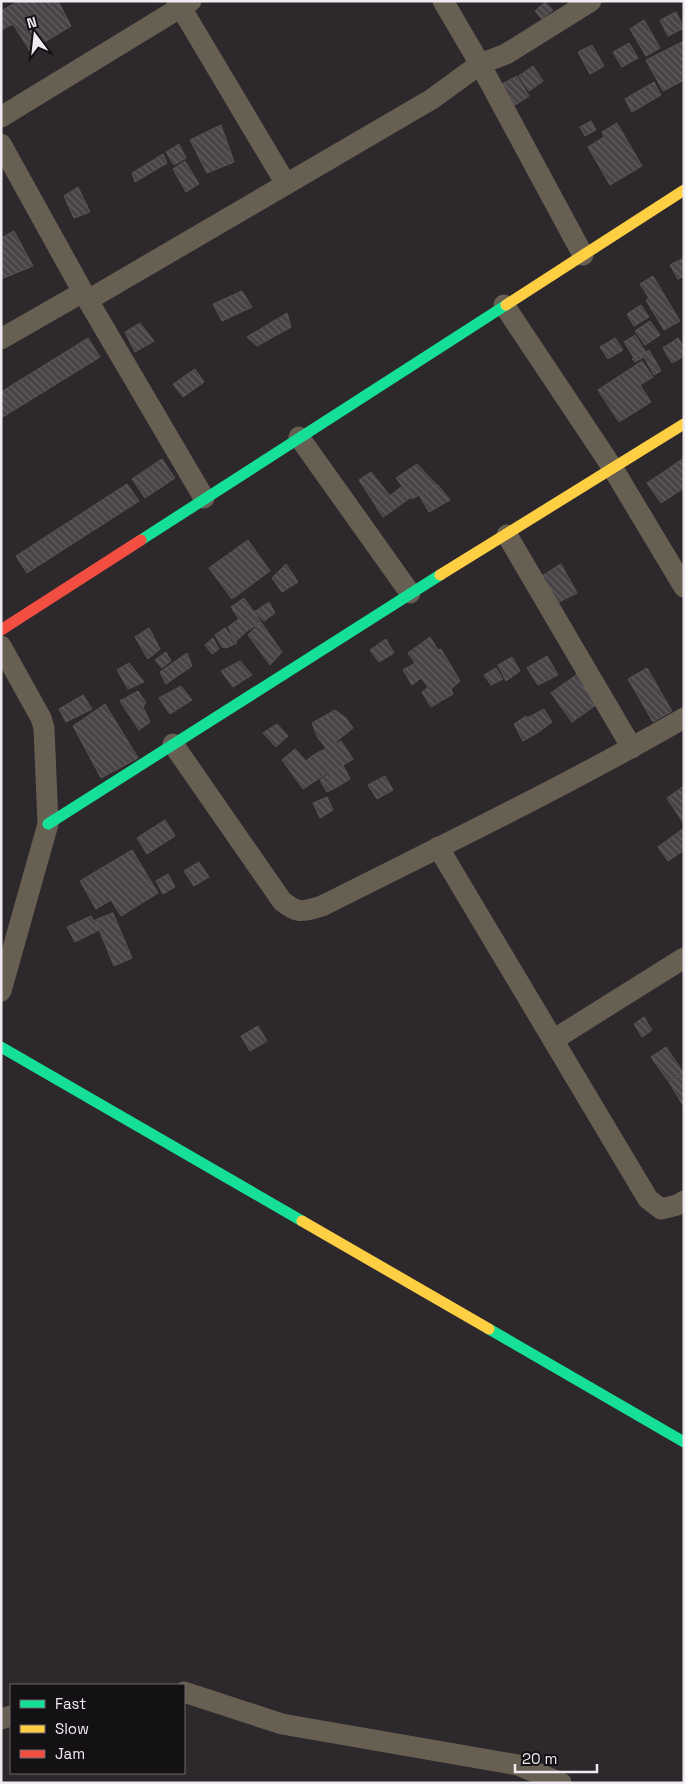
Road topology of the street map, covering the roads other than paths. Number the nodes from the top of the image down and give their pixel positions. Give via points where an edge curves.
1 (443, 1) edge
2 (592, 1) edge
3 (183, 3) edge
4 (480, 64) junction
5 (3, 111) edge
6 (1, 144) edge
7 (286, 184) junction
8 (684, 190) edge
9 (583, 255) junction
10 (86, 296) junction
11 (504, 305) junction
12 (1, 339) edge
13 (684, 424) edge
14 (299, 437) junction
15 (612, 467) junction
16 (204, 498) junction
17 (507, 535) junction
18 (684, 587) edge
19 (410, 593) junction
20 (1, 630) edge
21 (1, 646) edge
22 (684, 718) edge
23 (174, 744) junction
24 (632, 748) junction
25 (48, 824) junction
26 (438, 847) junction
27 (684, 958) edge
28 (1, 991) edge
29 (553, 1040) junction
30 (1, 1047) edge
31 (684, 1201) edge
32 (684, 1442) edge
33 (185, 1692) edge
34 (561, 1783) edge

1 - 4 street
2 - 4 street via 506,54
3 - 5 street
3 - 7 street
4 - 7 street via 432,99
4 - 9 street
6 - 10 street
7 - 10 street
8 - 9 street
9 - 11 street
10 - 12 street
10 - 16 street
11 - 14 street
11 - 15 street
13 - 15 street
14 - 16 street
14 - 19 street
15 - 17 street
15 - 18 street
16 - 20 street
17 - 19 street
17 - 24 street
19 - 23 street
21 - 25 street via 44,728
22 - 24 street
23 - 25 street
23 - 26 street via 282,901 294,911 322,906
24 - 26 street
25 - 28 street
26 - 29 street
27 - 29 street
29 - 31 street via 648,1199 662,1209
30 - 32 street
33 - 34 street via 282,1724 510,1764

